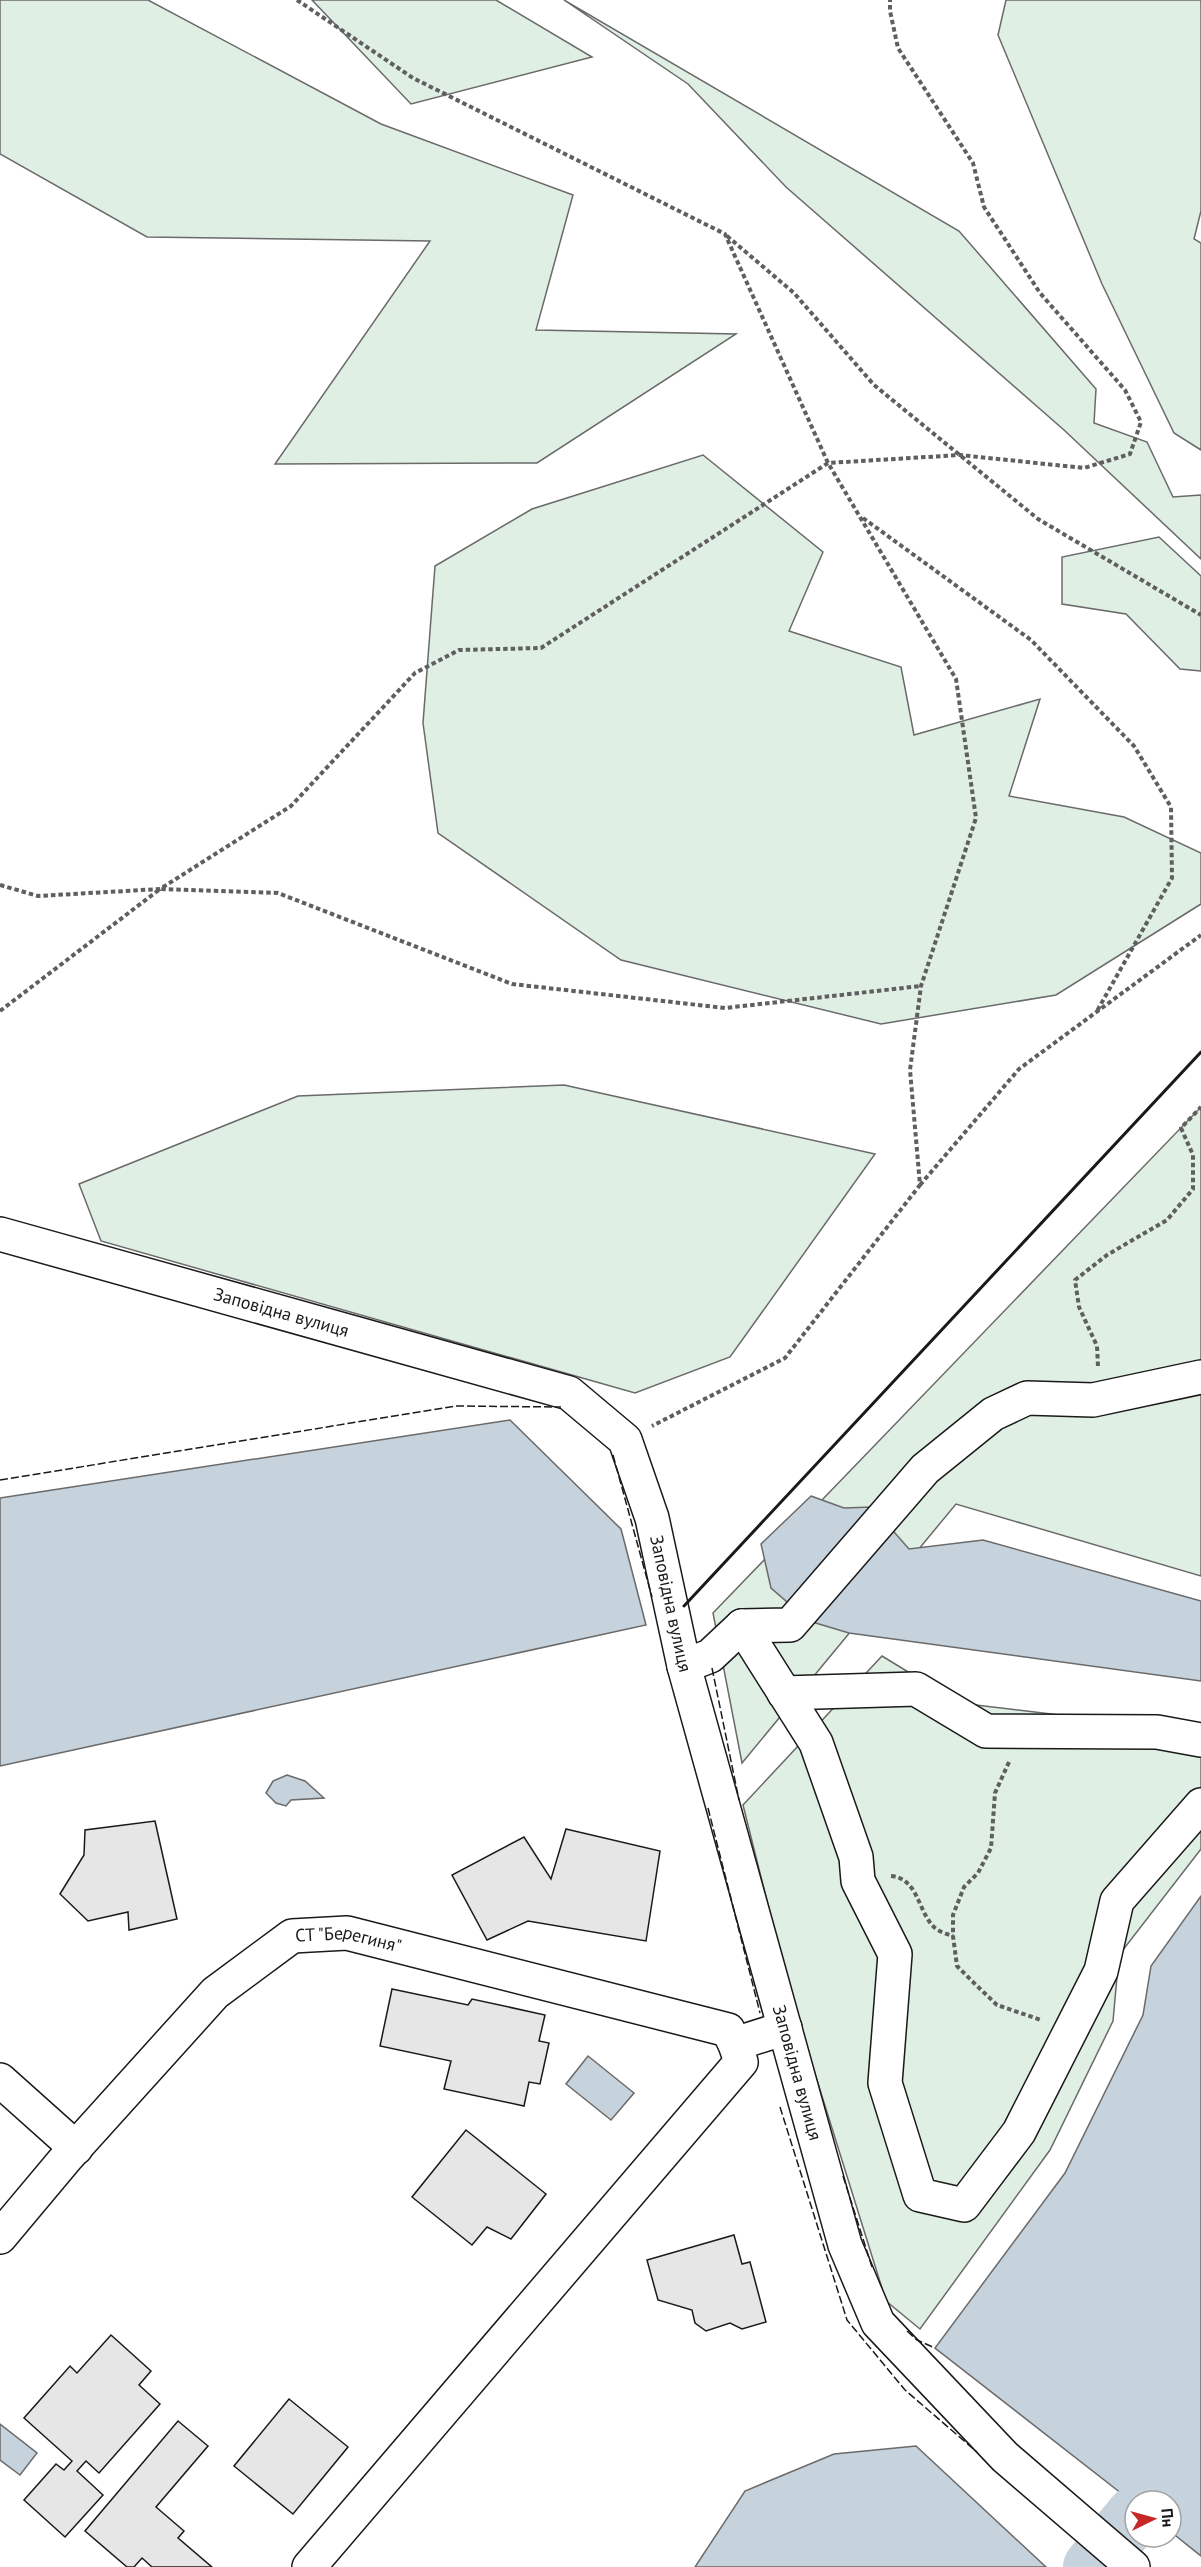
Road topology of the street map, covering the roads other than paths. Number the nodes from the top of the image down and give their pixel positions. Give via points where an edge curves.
1 (0, 1234) edge
2 (1201, 1377) edge
3 (742, 1626) junction
4 (684, 1666) junction
5 (784, 1693) junction
6 (1201, 1740) edge
7 (1201, 1804) edge
8 (785, 2028) junction
9 (735, 2044) junction
10 (0, 2080) edge
11 (76, 2148) junction
12 (0, 2238) edge
13 (309, 2567) edge
14 (1133, 2567) edge

1 - 4 street, Заповідна вулиця via 569,1393 625,1440 652,1518
2 - 3 street via 1093,1400 1027,1398 993,1414 925,1469 790,1625
3 - 4 street via 710,1656
3 - 5 street
4 - 8 street, Заповідна вулиця
5 - 6 street via 916,1689 986,1731 1157,1732
5 - 7 street via 816,1743 856,1857 858,1881 895,1954 885,2083 920,2195 964,2205 1019,2132 1101,1971 1117,1901
8 - 9 street
8 - 14 street, Заповідна вулиця via 845,2245 878,2323 1005,2457
9 - 11 street, СТ "Берегиня" via 728,2030 347,1933 292,1936 215,1993
9 - 13 street via 741,2062
10 - 11 street
11 - 12 street, СТ "Берегиня"

